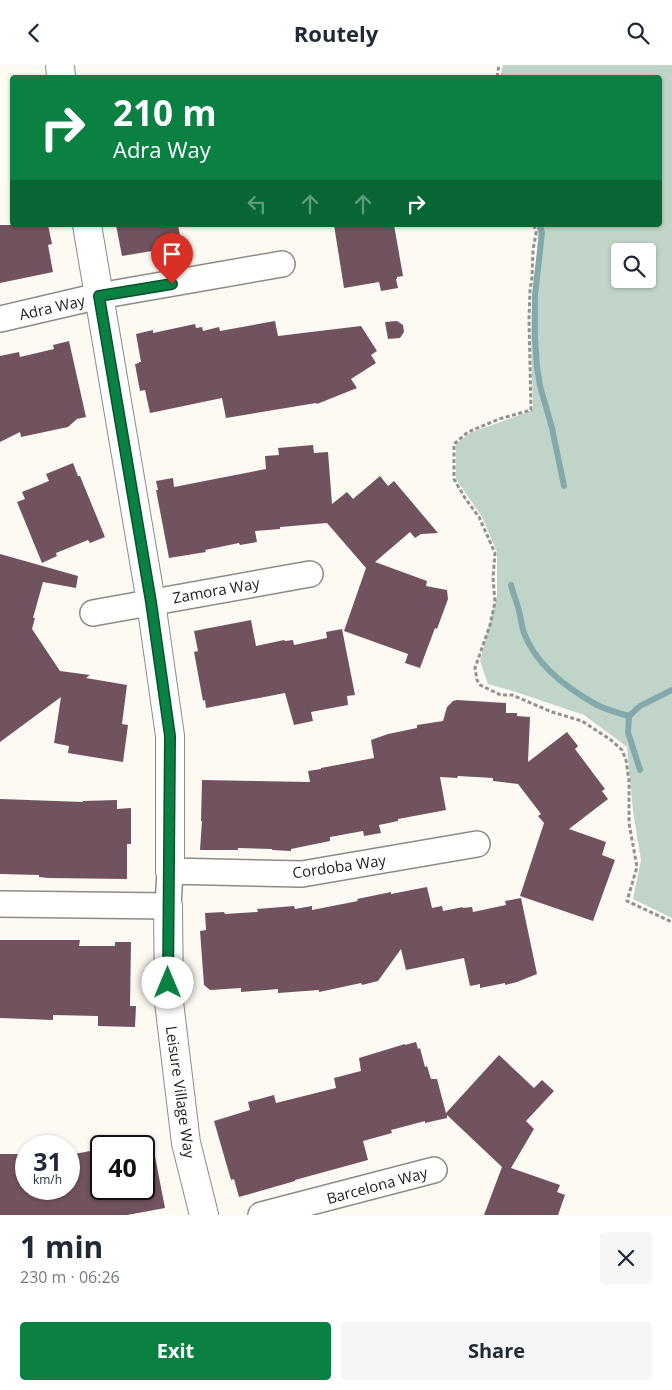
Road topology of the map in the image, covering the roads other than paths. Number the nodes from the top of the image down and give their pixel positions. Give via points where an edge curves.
1 (87, 227) edge
2 (282, 264) dead end
3 (99, 296) junction
4 (0, 319) edge
5 (310, 574) dead end
6 (151, 602) junction
7 (94, 613) dead end
8 (477, 844) dead end
9 (170, 871) junction
10 (0, 904) edge
11 (168, 906) junction
12 (434, 1170) dead end
13 (204, 1215) edge
14 (261, 1215) edge

1 - 3 street, Leisure Village Way
2 - 3 street, Adra Way
3 - 4 street, Adra Way
3 - 6 street, Leisure Village Way
5 - 6 street, Zamora Way
6 - 7 street, Zamora Way
6 - 9 street, Leisure Village Way via 170,736
8 - 9 street, Cordoba Way via 302,874
9 - 11 street, Leisure Village Way
10 - 11 street
11 - 13 street, Leisure Village Way via 168,1002 186,1143
12 - 14 street, Barcelona Way

